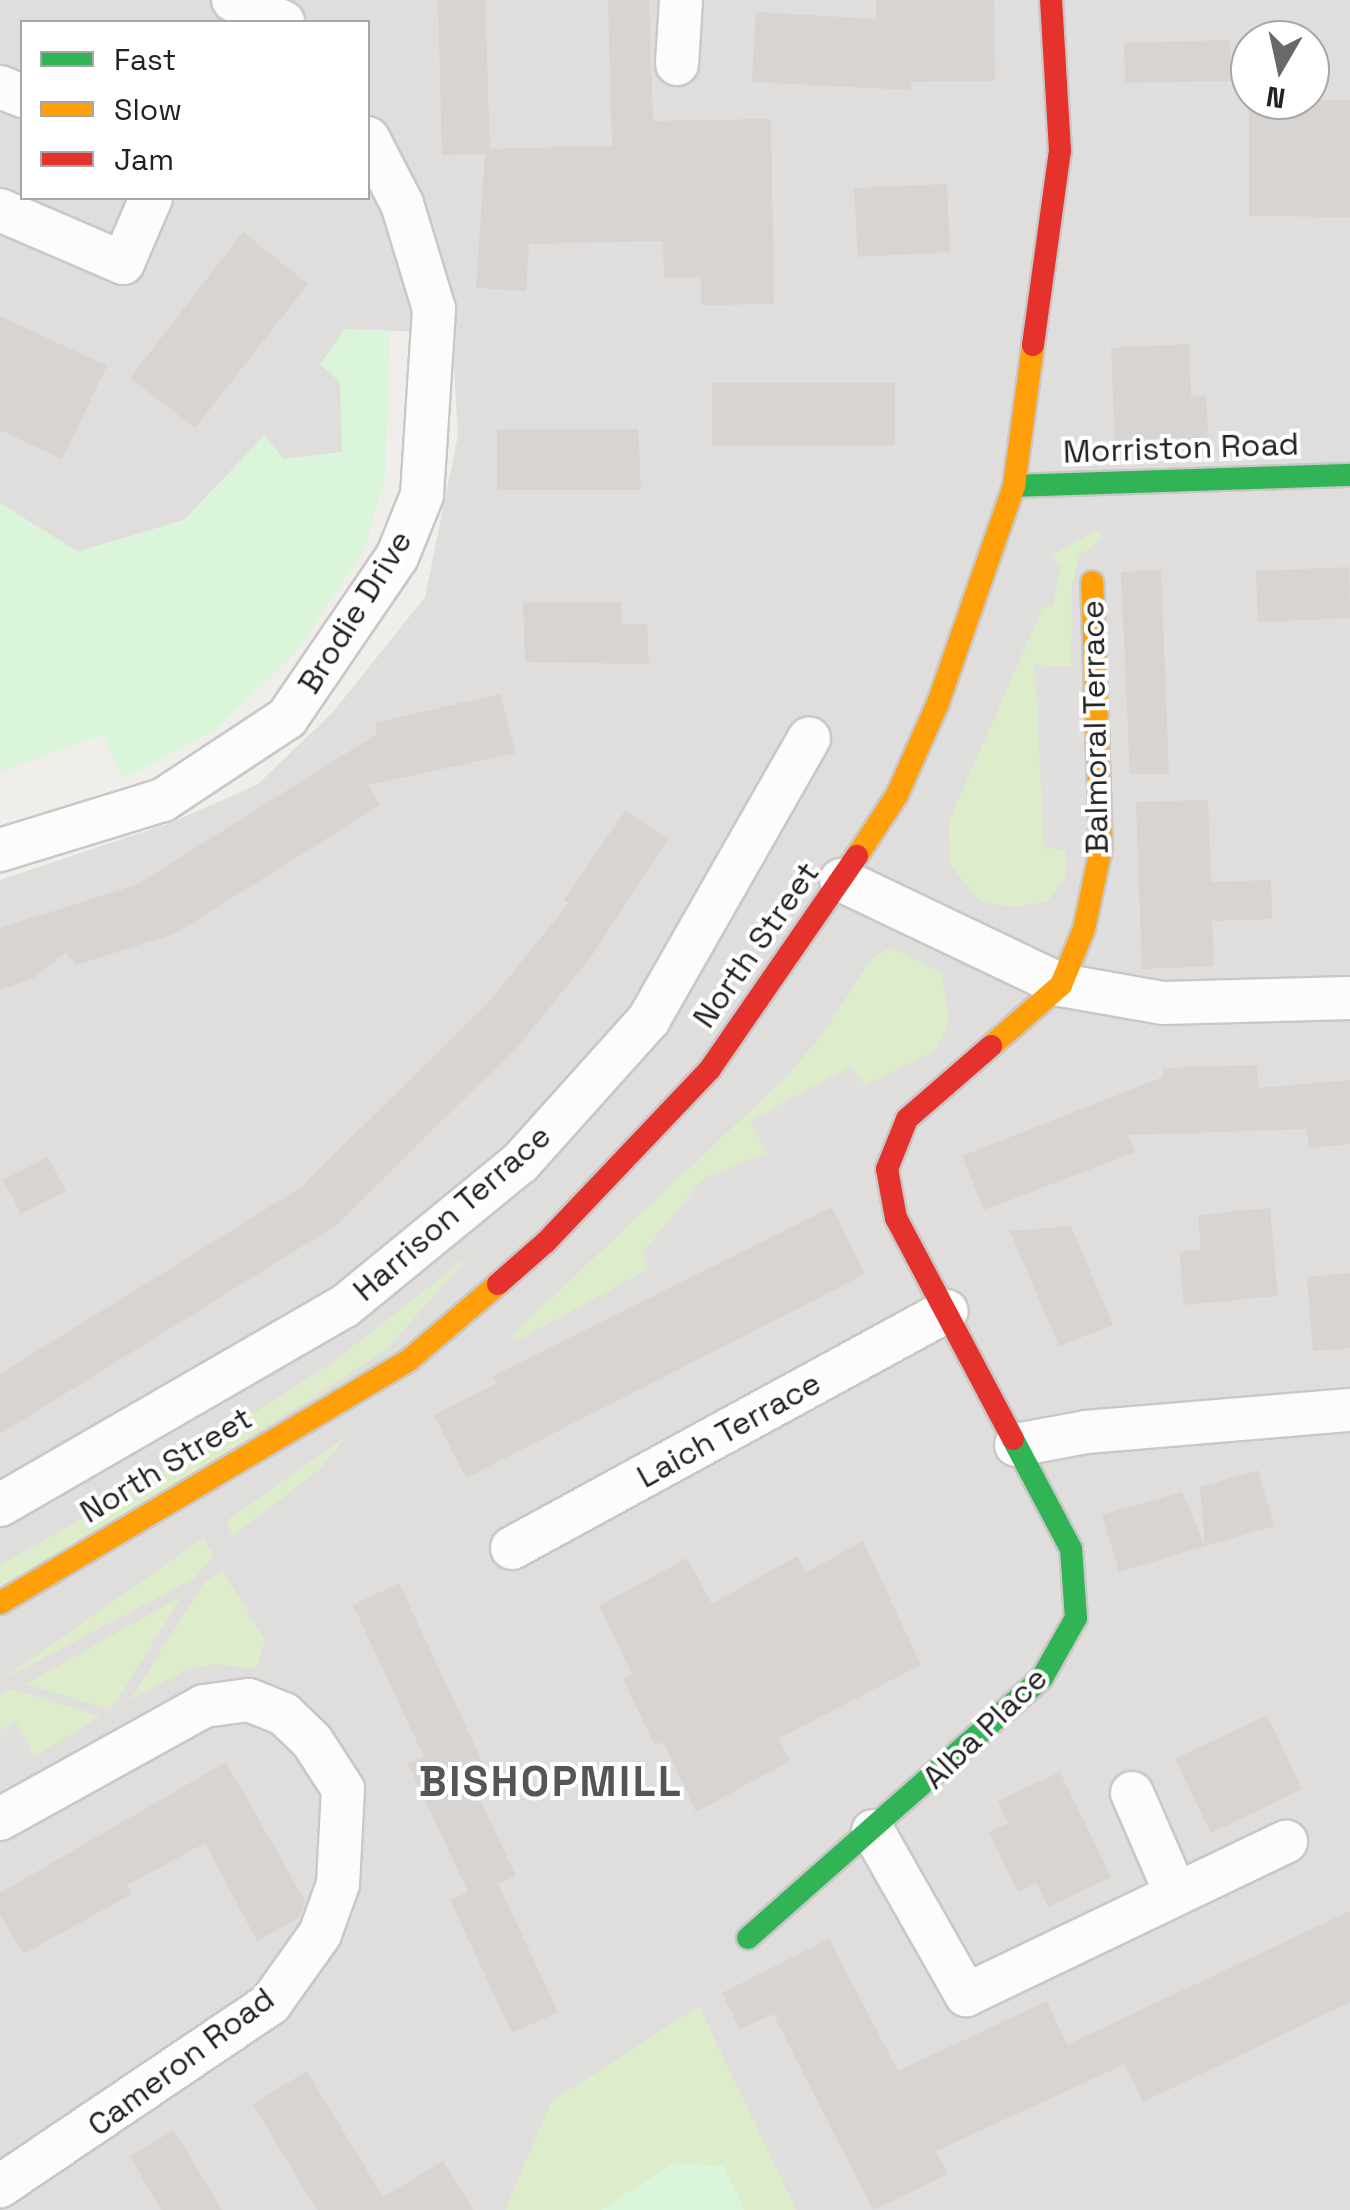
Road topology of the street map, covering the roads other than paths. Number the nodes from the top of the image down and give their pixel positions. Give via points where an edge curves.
1 (234, 0) edge
2 (680, 0) edge
3 (1052, 0) edge
4 (278, 20) edge
5 (677, 64) dead end
6 (370, 142) edge
7 (150, 200) edge
8 (0, 210) edge
9 (1350, 474) edge
10 (1014, 486) junction
11 (1092, 582) dead end
12 (809, 738) dead end
13 (0, 850) edge
14 (841, 880) junction
15 (1061, 985) junction
16 (1350, 998) edge
17 (892, 1143) joint
18 (947, 1311) junction
19 (1350, 1410) edge
20 (1016, 1445) junction
21 (0, 1505) edge
22 (512, 1548) dead end
23 (0, 1603) edge
24 (1132, 1793) dead end
25 (0, 1819) edge
26 (874, 1831) junction
27 (1286, 1842) dead end
28 (1176, 1894) junction
29 (748, 1938) dead end
30 (0, 2186) edge

1 - 4 street
2 - 5 street
3 - 10 main road, North Street via 1060,151
6 - 13 street, Brodie Drive via 402,204 434,309 422,494 397,557 287,718 163,800
7 - 8 street via 122,263
9 - 10 main road, Morriston Road
10 - 14 main road, North Street via 938,703 897,795
11 - 15 main road, Balmoral Terrace via 1101,848 1096,890
12 - 21 street, Harrison Terrace via 648,1019 520,1163 344,1306
14 - 15 street
14 - 23 main road, North Street via 710,1068 546,1242 423,1348
15 - 16 street via 1163,1003
15 - 17 main road, Balmoral Terrace via 988,1054 940,1085
17 - 18 main road, Alba Place via 892,1205
18 - 20 main road, Alba Place
18 - 22 street, Laich Terrace
19 - 20 street via 1086,1432
20 - 26 main road, Alba Place via 1071,1549 1076,1618 1042,1678
24 - 28 street
25 - 30 street, Cameron Road via 204,1706 249,1700 284,1714 343,1789 338,1884 320,1934 270,2004
26 - 28 street via 966,1995
26 - 29 main road, Alba Place
27 - 28 street

